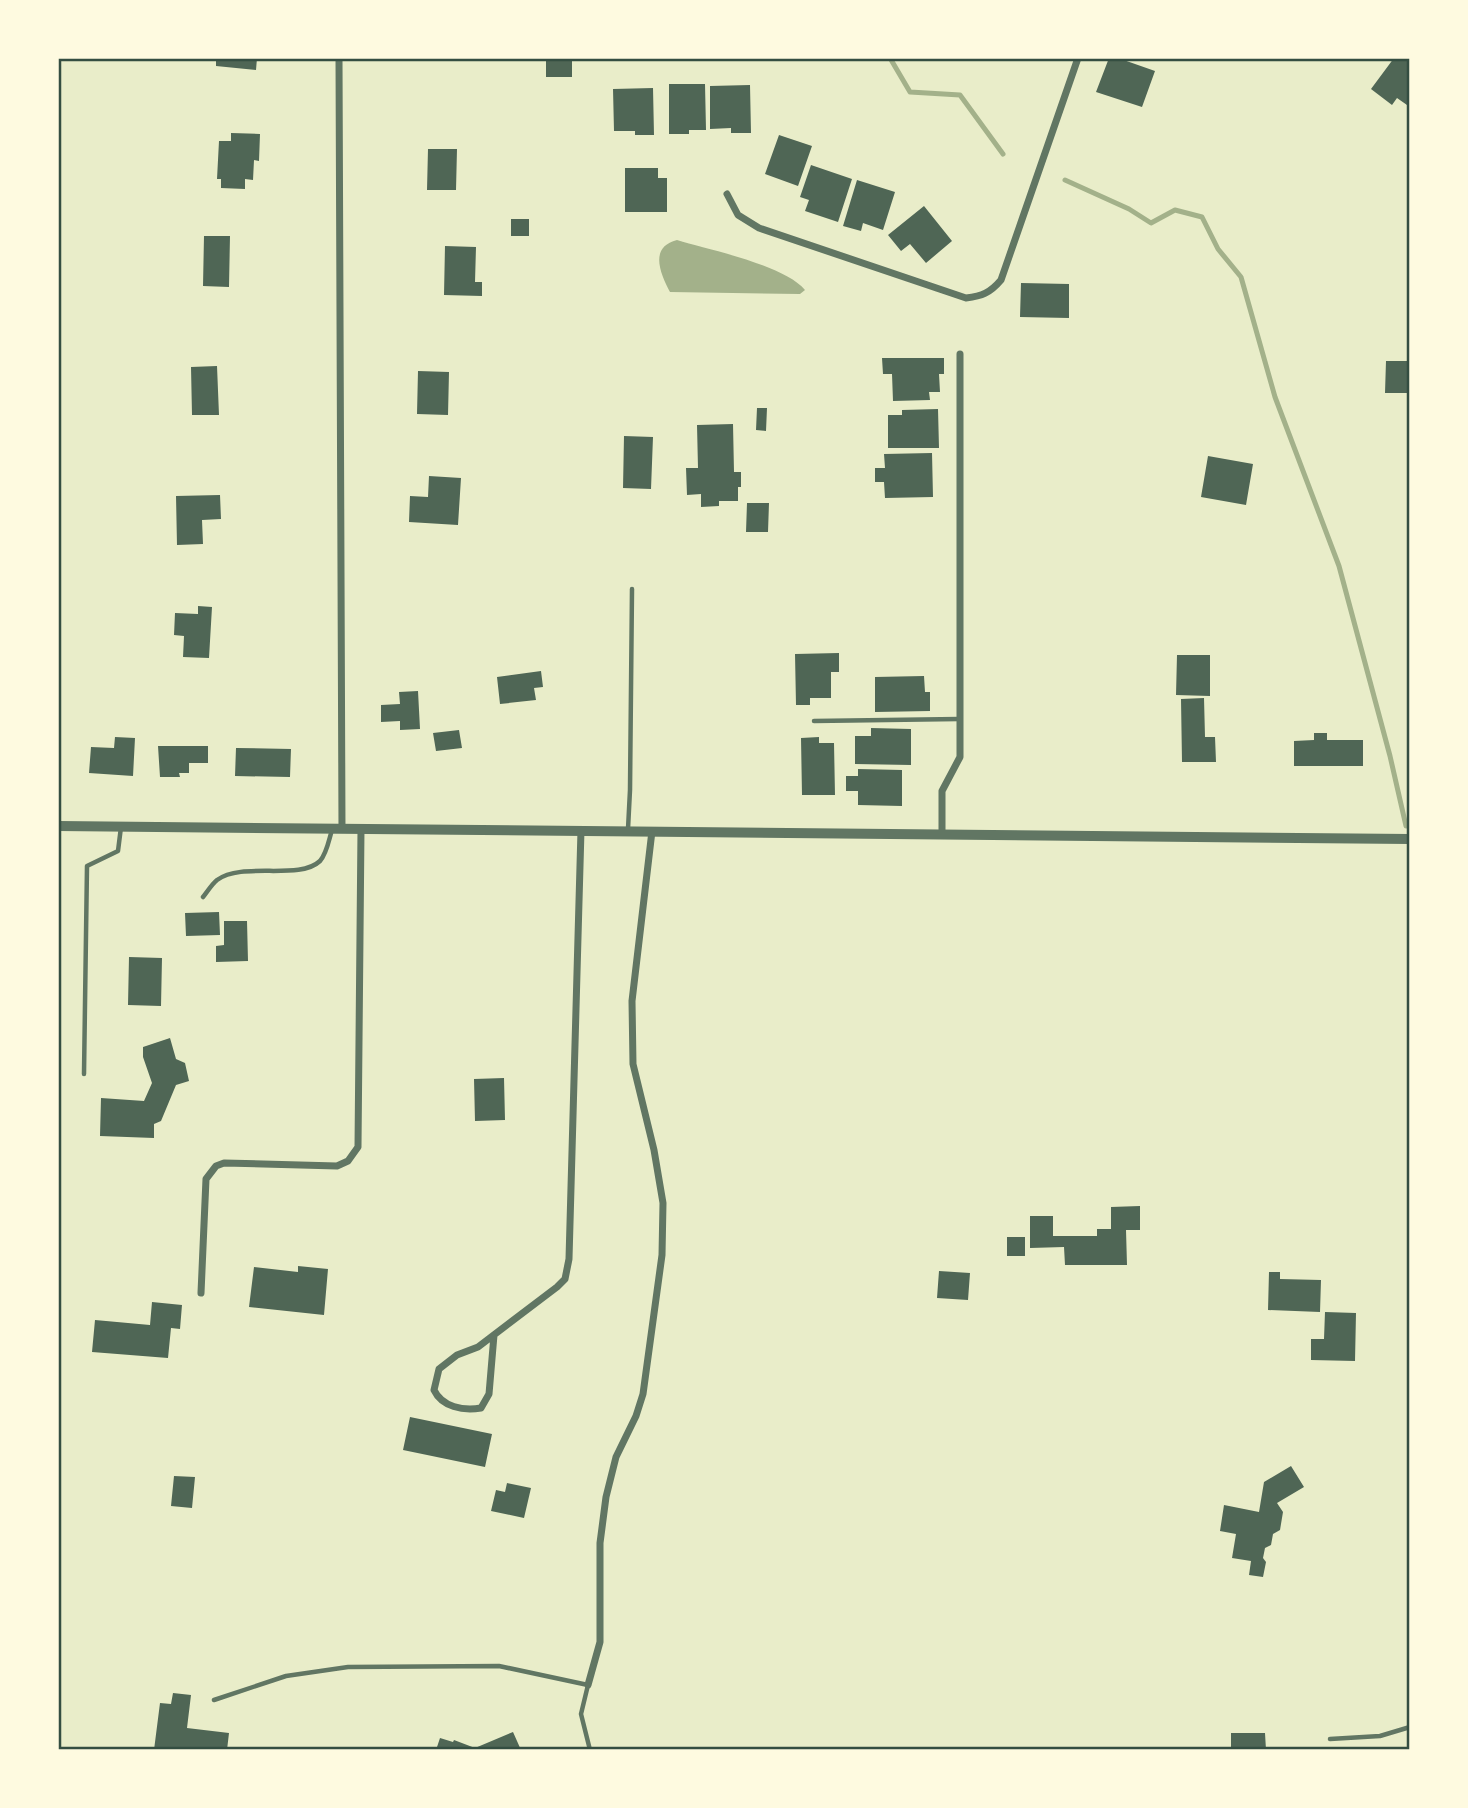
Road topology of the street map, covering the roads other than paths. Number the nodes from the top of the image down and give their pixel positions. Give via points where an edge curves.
1 (339, 58) edge
2 (1077, 58) edge
3 (727, 194) dead end
4 (960, 354) dead end
5 (632, 589) dead end
6 (960, 719) junction
7 (814, 721) dead end
8 (58, 826) edge
9 (121, 826) junction
10 (337, 829) junction
11 (362, 829) junction
12 (581, 830) junction
13 (628, 830) junction
14 (652, 831) junction
15 (942, 834) junction
16 (1410, 839) edge
17 (203, 897) dead end
18 (84, 1074) dead end
19 (201, 1293) dead end
20 (494, 1335) junction
21 (588, 1685) junction
22 (214, 1700) dead end
23 (1410, 1727) edge
24 (1330, 1739) dead end
25 (590, 1750) edge

1 - 10 street
2 - 3 street via 1001,280 979,297 965,298 759,228 738,215
4 - 6 street
5 - 13 lane
6 - 7 lane
6 - 15 street via 960,757 942,791
8 - 9 street
9 - 10 street
9 - 18 lane via 118,851 87,866
10 - 11 street
10 - 17 lane via 312,866 244,871 217,880
11 - 12 street
11 - 19 street via 358,1147 348,1161 337,1166 216,1166 206,1179
12 - 13 street
12 - 20 street via 569,1259 565,1279
13 - 14 street
14 - 15 street
14 - 21 street via 634,975 631,1041 663,1203 662,1255 643,1394 616,1457 606,1497 600,1543 600,1642
15 - 16 street
20 - 20 street via 439,1369 434,1381 438,1400 457,1408 481,1408 489,1394
21 - 22 lane via 499,1666 348,1667 286,1676
21 - 25 lane via 581,1714
23 - 24 lane

